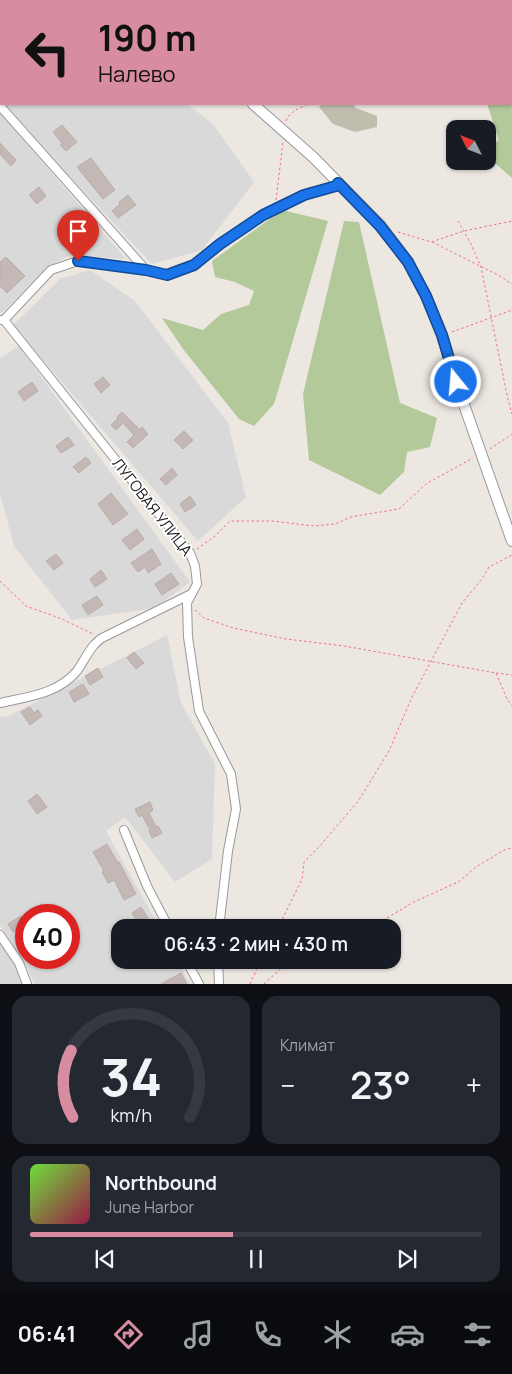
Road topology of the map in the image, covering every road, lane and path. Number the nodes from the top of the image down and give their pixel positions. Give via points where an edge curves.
1 (254, 105) edge
2 (306, 105) edge
3 (0, 106) edge
4 (284, 131) junction
5 (338, 183) junction
6 (275, 209) junction
7 (458, 221) dead end
8 (512, 221) edge
9 (464, 231) junction
10 (397, 232) dead end
11 (431, 242) junction
12 (482, 267) junction
13 (146, 270) junction
14 (512, 284) edge
15 (512, 310) edge
16 (492, 318) junction
17 (2, 320) edge
18 (442, 335) junction
19 (512, 414) edge
20 (512, 434) edge
21 (482, 454) junction
22 (512, 541) edge
23 (190, 553) junction
24 (512, 554) edge
25 (0, 581) edge
26 (191, 594) junction
27 (187, 603) junction
28 (102, 638) junction
29 (432, 662) junction
30 (496, 673) junction
31 (512, 675) edge
32 (0, 703) edge
33 (512, 706) edge
34 (124, 830) dead end
35 (512, 848) edge
36 (164, 919) edge
37 (220, 919) edge
38 (282, 919) edge
39 (386, 919) edge
40 (0, 934) edge
41 (191, 969) edge
42 (218, 969) edge
43 (257, 969) edge
44 (280, 969) edge
45 (28, 984) edge
46 (199, 984) edge
47 (219, 984) edge
48 (250, 984) edge
49 (264, 984) edge

1 - 4 street
2 - 4 path via 287,118
3 - 13 street
4 - 5 street
4 - 6 path
5 - 6 lane
5 - 18 street via 380,226 408,262
6 - 13 lane via 194,265 167,275
7 - 9 path
8 - 9 path
9 - 11 path
9 - 12 path
10 - 11 path
11 - 12 path
12 - 14 path
12 - 16 path
13 - 17 street via 78,261 51,270
15 - 16 path
16 - 18 path
16 - 19 path
17 - 23 street, ЛУГОВАЯ УЛИЦА
18 - 21 street
20 - 21 path
21 - 22 street
21 - 23 path via 426,484 399,509 314,526 230,521
23 - 26 street, ЛУГОВАЯ УЛИЦА via 196,566 198,584
24 - 29 path via 489,567 462,603
25 - 28 path via 26,606
26 - 27 street, ЛУГОВАЯ УЛИЦА
26 - 28 street
27 - 29 path via 204,618 233,628
27 - 37 street, ЛУГОВАЯ УЛИЦА via 188,637 200,711 231,774 236,809
28 - 32 street via 92,646 76,673 62,685 50,692
29 - 30 path
29 - 38 path via 412,696 389,752 359,800 304,862 302,879
30 - 31 path
30 - 33 path
34 - 36 street
35 - 39 path via 476,867 460,881
40 - 45 street
41 - 46 street
42 - 47 street
43 - 48 path
44 - 49 path

